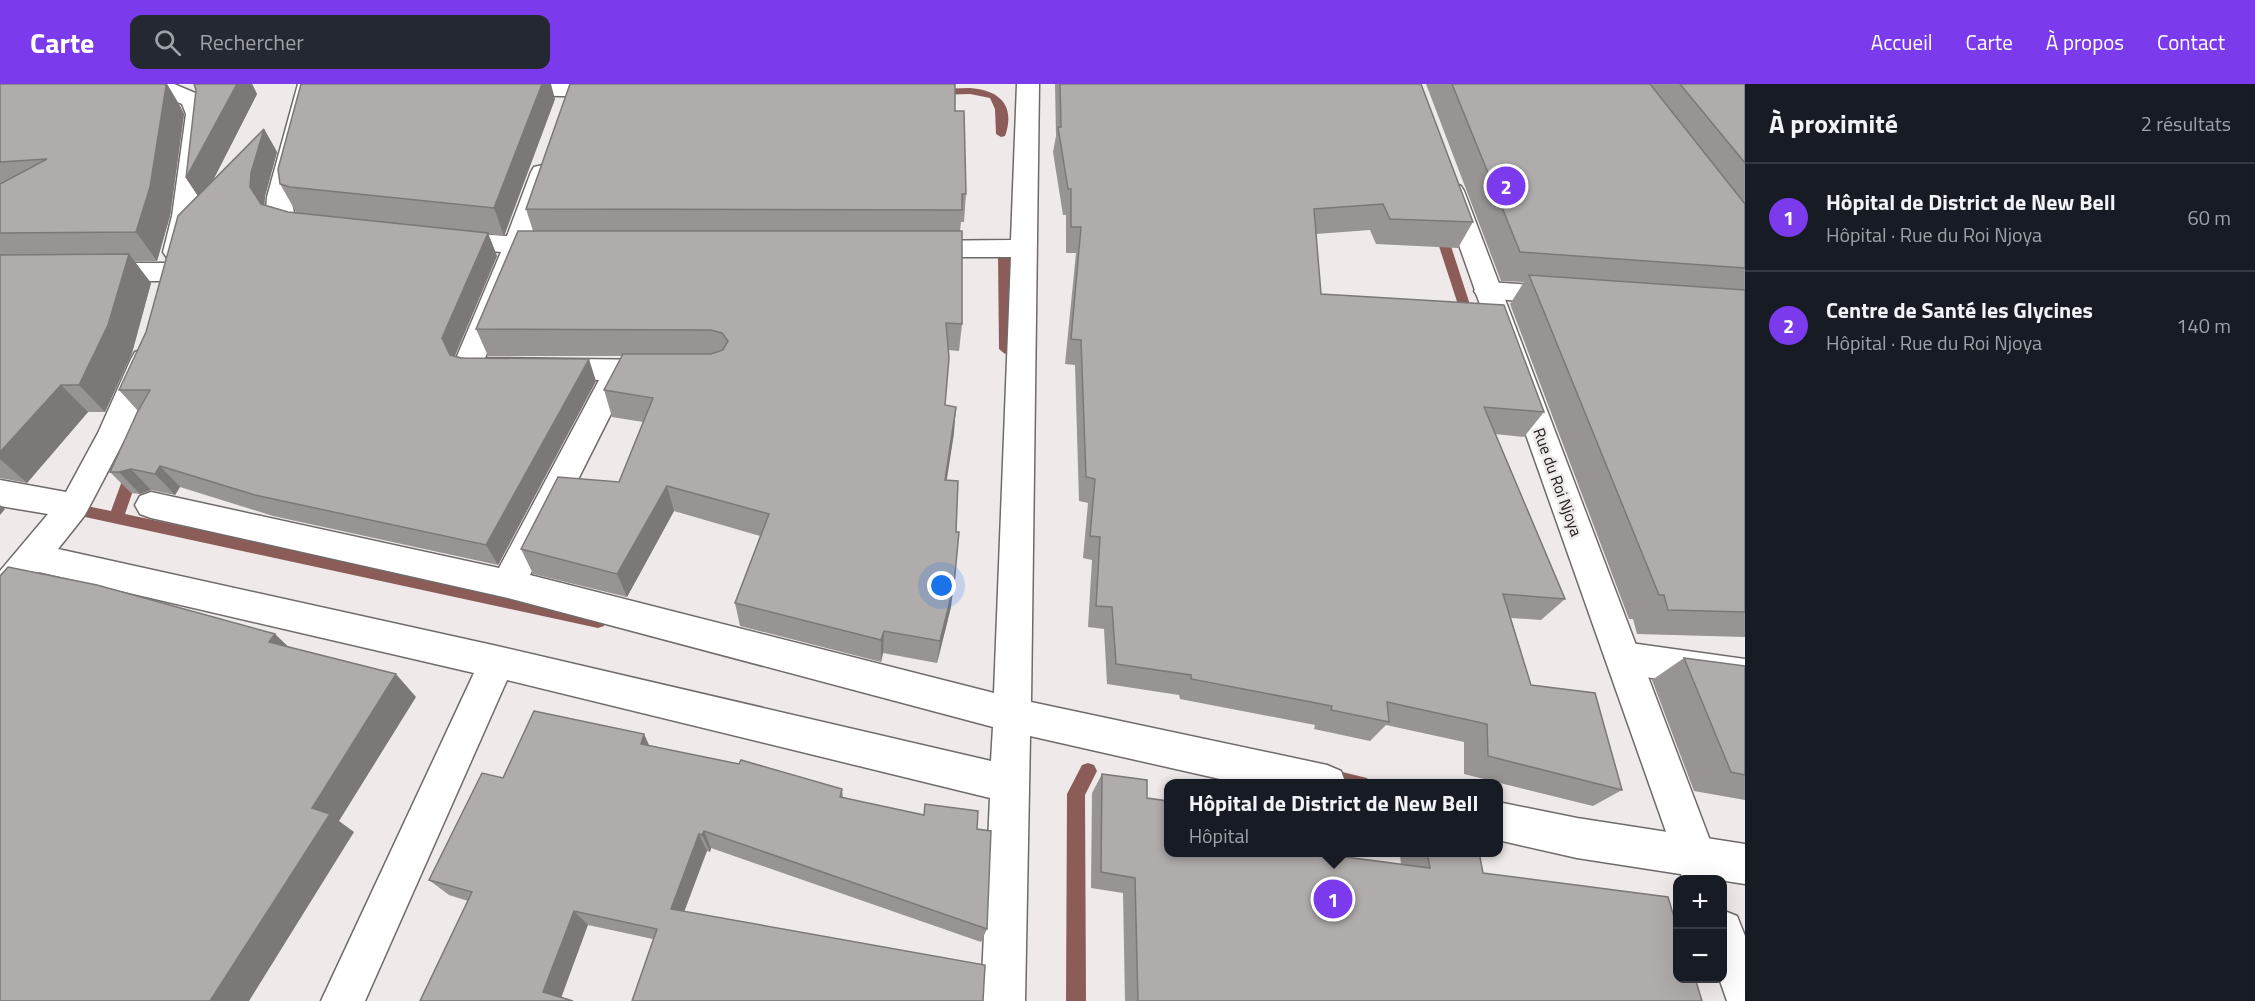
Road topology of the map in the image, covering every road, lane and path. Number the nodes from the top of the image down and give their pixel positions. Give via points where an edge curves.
1 (156, 84) edge
2 (309, 84) edge
3 (1028, 84) edge
4 (493, 88) edge
5 (631, 89) edge
6 (552, 147) edge
7 (1443, 166) edge
8 (338, 229) edge
9 (421, 237) edge
10 (516, 247) junction
11 (1024, 248) junction
12 (578, 249) edge
13 (895, 249) edge
14 (70, 272) edge
15 (1488, 291) junction
16 (1582, 297) edge
17 (154, 333) edge
18 (619, 370) junction
19 (684, 370) edge
20 (0, 493) edge
21 (151, 505) dead end
22 (74, 506) junction
23 (33, 557) junction
24 (508, 584) junction
25 (0, 596) edge
26 (1623, 658) junction
27 (497, 662) junction
28 (1745, 675) edge
29 (1012, 715) junction
30 (1308, 779) edge
31 (1009, 784) junction
32 (1503, 822) edge
33 (1745, 864) edge
34 (1700, 869) edge
35 (1727, 944) edge
36 (1745, 991) edge
37 (343, 1001) edge
38 (1003, 1001) edge

1 - 14 street via 192,100 197,114 185,216 168,283
2 - 8 street via 279,197 279,210 284,219 302,225
3 - 11 street
4 - 5 street via 568,102
6 - 10 street
7 - 15 street, Rue du Roi Njoya
9 - 10 street
10 - 12 street
10 - 18 street via 469,361 472,368
11 - 13 street
11 - 29 street
15 - 16 street
15 - 26 street, Rue du Roi Njoya
17 - 22 street via 113,433
18 - 19 street
18 - 24 street
20 - 22 street
21 - 24 street
22 - 23 street
23 - 25 street
23 - 27 street
24 - 29 street
26 - 28 street
26 - 34 street, Rue du Roi Njoya
27 - 31 street
27 - 37 street
29 - 30 street
29 - 31 street
31 - 38 street
32 - 34 street
33 - 34 street
35 - 36 street

